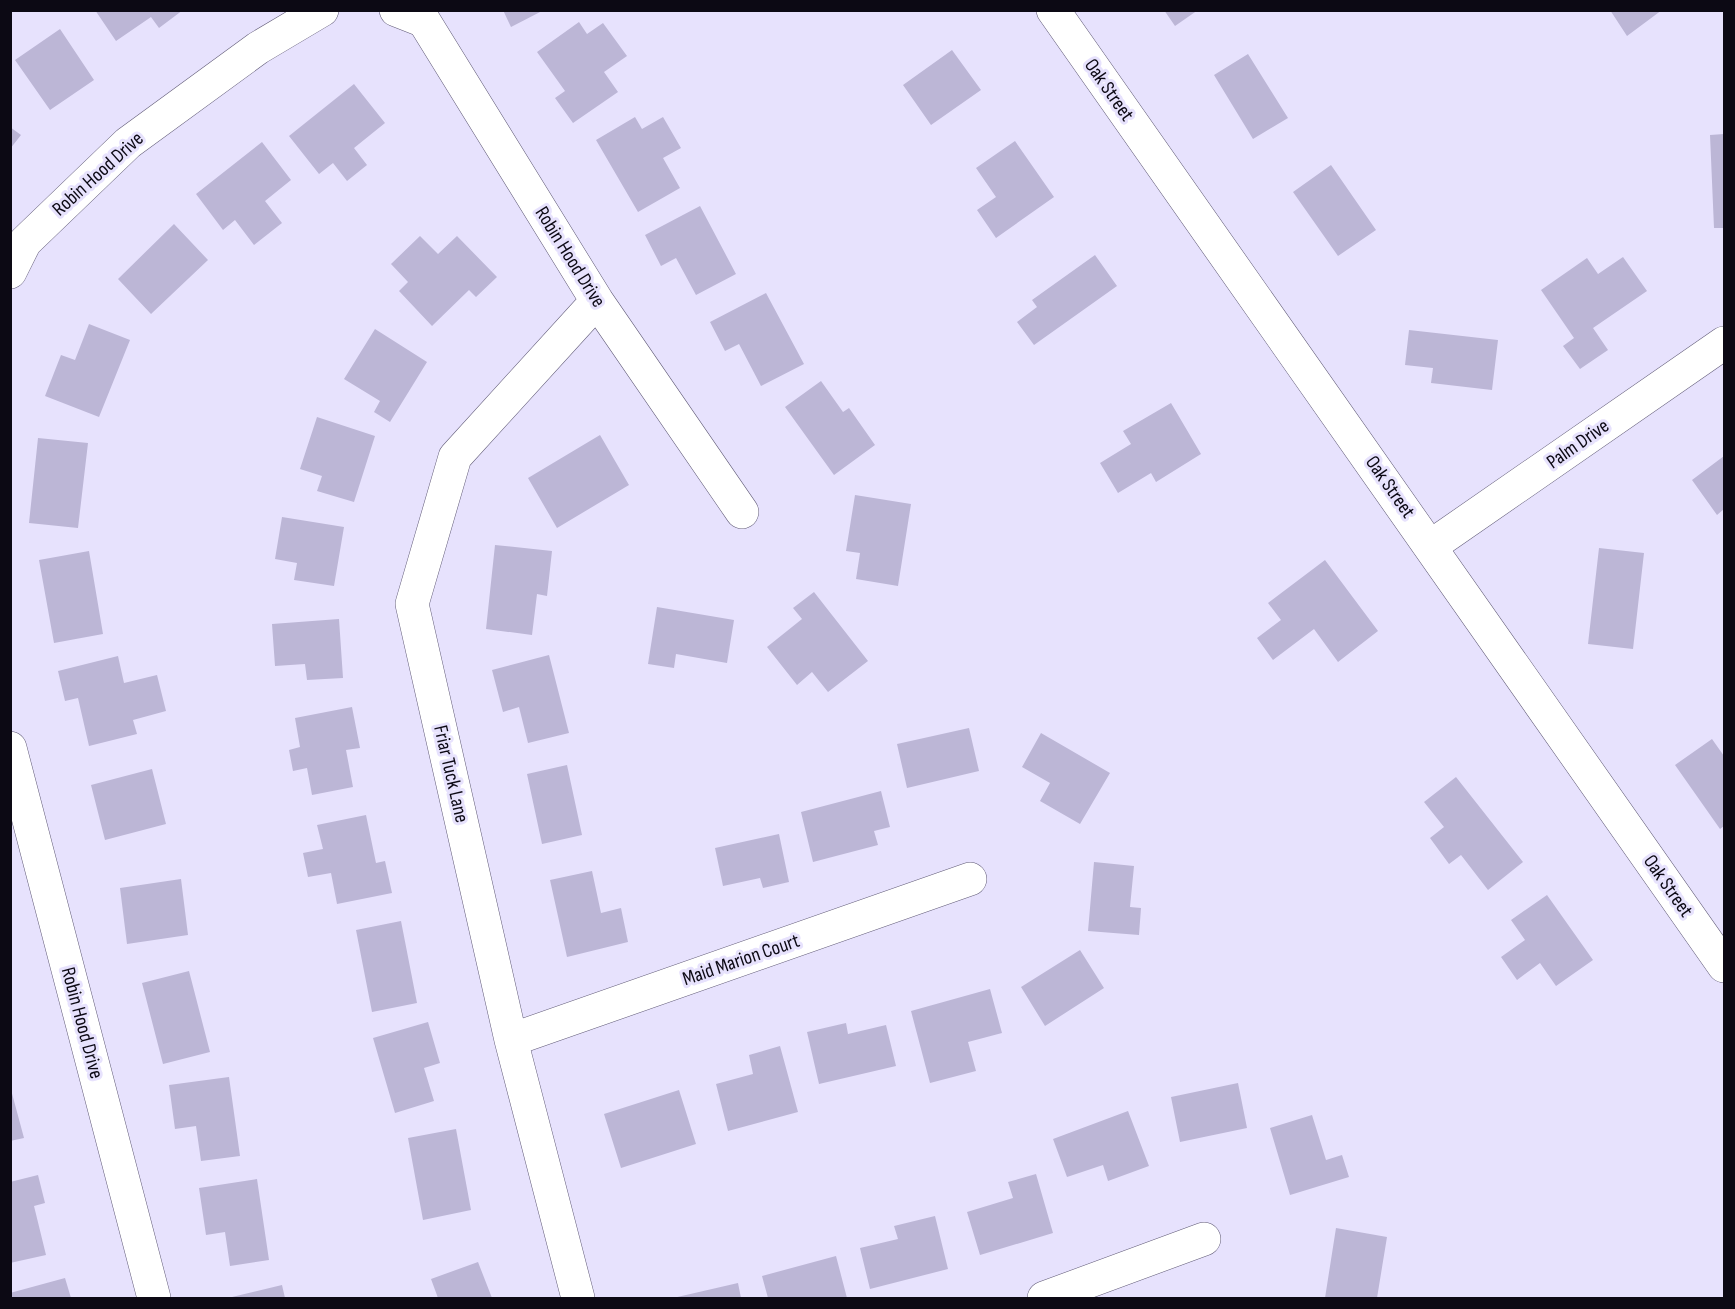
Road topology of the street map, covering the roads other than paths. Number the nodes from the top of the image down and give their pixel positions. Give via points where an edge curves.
1 (322, 10) edge
2 (396, 10) edge
3 (1053, 10) edge
4 (10, 272) edge
5 (597, 301) junction
6 (1725, 343) edge
7 (742, 512) dead end
8 (1431, 546) junction
9 (10, 748) edge
10 (970, 879) dead end
11 (1725, 966) edge
12 (511, 1040) junction
13 (1203, 1239) dead end
14 (154, 1299) edge
15 (578, 1299) edge
16 (1044, 1299) edge

1 - 4 street, Robin Hood Drive via 258,48 128,143 25,242
2 - 5 street, Robin Hood Drive via 423,21
3 - 8 street, Oak Street
5 - 7 street, Robin Hood Drive
5 - 12 street, Friar Tuck Lane via 455,457 412,604
6 - 8 street, Palm Drive
8 - 11 street, Oak Street
9 - 14 street, Robin Hood Drive
10 - 12 street, Maid Marion Court
12 - 15 street, Friar Tuck Lane
13 - 16 street

